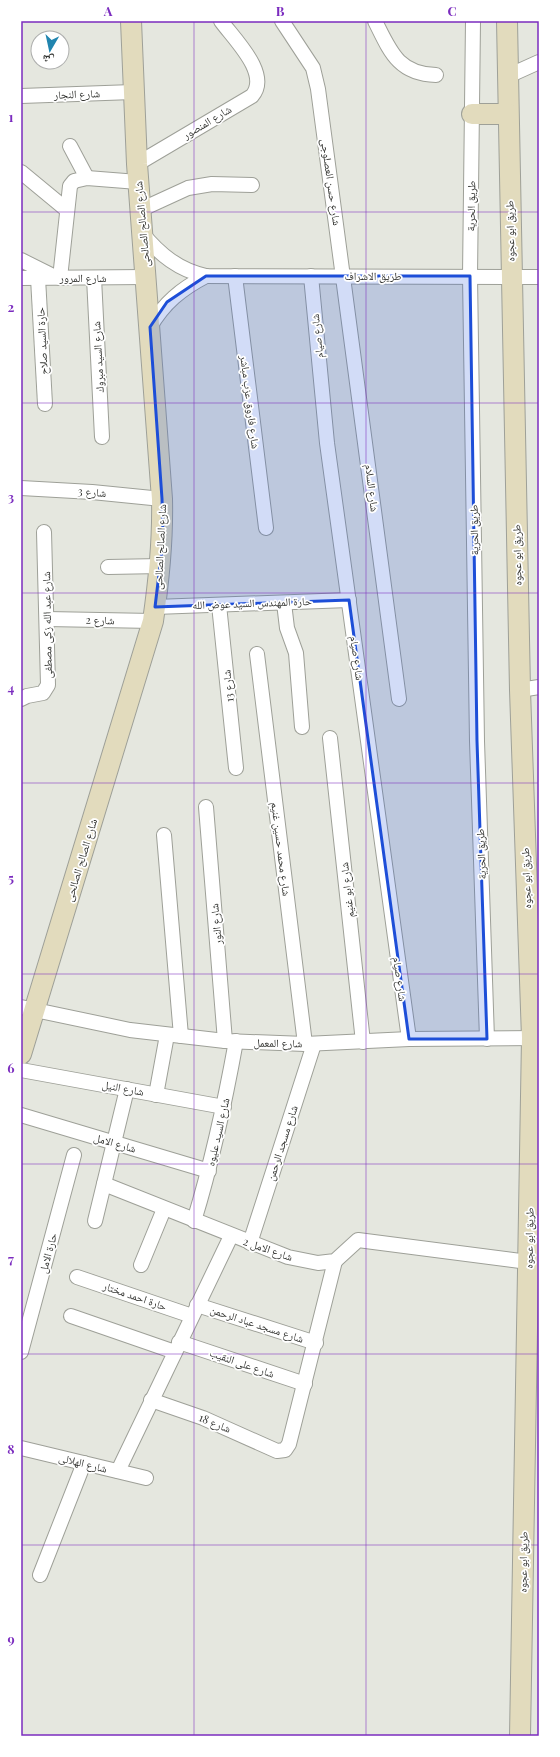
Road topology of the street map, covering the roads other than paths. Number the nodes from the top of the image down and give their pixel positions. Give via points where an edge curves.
1 (131, 21) edge
2 (221, 21) edge
3 (282, 21) edge
4 (375, 21) edge
5 (473, 21) edge
6 (507, 21) edge
7 (539, 62) edge
8 (436, 75) dead end
9 (508, 76) junction
10 (133, 92) junction
11 (21, 96) edge
12 (472, 114) junction
13 (508, 114) junction
14 (70, 146) dead end
15 (21, 172) edge
16 (138, 173) junction
17 (87, 178) junction
18 (252, 185) dead end
19 (66, 210) junction
20 (140, 210) junction
21 (142, 233) junction
22 (21, 260) edge
23 (206, 276) junction
24 (235, 276) junction
25 (311, 276) junction
26 (344, 276) junction
27 (470, 276) junction
28 (146, 277) junction
29 (511, 277) junction
30 (539, 277) edge
31 (21, 278) edge
32 (38, 278) junction
33 (58, 278) junction
34 (94, 278) junction
35 (150, 327) junction
36 (45, 404) dead end
37 (102, 437) dead end
38 (21, 488) edge
39 (162, 499) junction
40 (266, 528) dead end
41 (44, 532) dead end
42 (160, 566) junction
43 (108, 567) dead end
44 (349, 600) junction
45 (284, 602) junction
46 (219, 605) junction
47 (154, 614) junction
48 (47, 619) junction
49 (257, 654) dead end
50 (530, 689) edge
51 (21, 699) edge
52 (399, 699) dead end
53 (302, 727) dead end
54 (330, 738) dead end
55 (236, 768) dead end
56 (206, 807) dead end
57 (164, 836) dead end
58 (28, 1008) edge
59 (174, 1036) junction
60 (535, 1038) edge
61 (408, 1039) junction
62 (487, 1039) junction
63 (231, 1041) junction
64 (363, 1042) junction
65 (310, 1044) junction
66 (21, 1054) edge
67 (21, 1070) edge
68 (126, 1089) junction
69 (156, 1095) junction
70 (224, 1107) junction
71 (21, 1115) edge
72 (114, 1143) junction
73 (74, 1155) dead end
74 (209, 1171) junction
75 (104, 1184) junction
76 (164, 1209) junction
77 (95, 1221) dead end
78 (194, 1221) junction
79 (231, 1236) junction
80 (250, 1243) junction
81 (335, 1261) junction
82 (528, 1262) junction
83 (141, 1265) dead end
84 (77, 1277) dead end
85 (195, 1310) junction
86 (71, 1316) dead end
87 (316, 1343) junction
88 (177, 1347) junction
89 (21, 1352) edge
90 (305, 1384) junction
91 (152, 1400) junction
92 (21, 1448) edge
93 (84, 1464) junction
94 (118, 1472) junction
95 (146, 1478) dead end
96 (40, 1575) dead end
97 (520, 1736) edge

1 - 10 street, شارع الصالح الصالحى
2 - 16 street, شارع المنصور via 256,68 258,81 255,92
3 - 26 street, شارع حسن العصلوجى via 313,68 318,88
4 - 8 street via 396,59 408,70
5 - 12 street, طريق الحرية
6 - 9 street, طريق ابو عجوه
7 - 9 street
9 - 13 street, طريق ابو عجوه
10 - 11 street, شارع النجار
10 - 16 street, شارع الصالح الصالحى
12 - 13 street
12 - 27 street, طريق الحرية
13 - 29 street, طريق ابو عجوه
14 - 17 street
15 - 19 street
16 - 17 street
16 - 20 street, شارع الصالح الصالحى
17 - 19 street via 74,181 70,186
18 - 20 street via 212,184 188,188
19 - 33 street
20 - 21 street, شارع الصالح الصالحى
21 - 23 street, طريق الاشراف via 176,265
21 - 28 street, شارع الصالح الصالحى
22 - 33 street
23 - 24 street, طريق الاشراف
23 - 35 street via 167,302
24 - 25 street, طريق الاشراف
24 - 40 street, شارع فاروق عزب مباشر
25 - 26 street, طريق الاشراف
25 - 44 street, شارع صيام via 327,443
26 - 27 street, طريق الاشراف
26 - 52 street, شارع السلام
27 - 29 street, طريق الاشراف
27 - 62 street, طريق الحرية via 477,741
28 - 34 street, شارع المرور
28 - 35 street, شارع الصالح الصالحى
29 - 30 street, طريق الاشراف
29 - 50 street, طريق ابو عجوه
31 - 32 street, شارع المرور
32 - 33 street, شارع المرور
32 - 36 street, حارة السيد صلاح
33 - 34 street, شارع المرور
34 - 37 street, شارع السيد مبروك
35 - 39 street, شارع الصالح الصالحى
38 - 39 street, شارع 3
39 - 42 street, شارع الصالح الصالحى
41 - 48 street, شارع عبد الله زكى مصطفى
42 - 43 street
42 - 47 street, شارع الصالح الصالحى
44 - 45 street, حارة المهندس السيد عوض الله
44 - 61 street, شارع صيام
45 - 46 street, حارة المهندس السيد عوض الله
45 - 53 street via 287,628 296,653
46 - 47 street, حارة المهندس السيد عوض الله
46 - 55 street, شارع 13
47 - 48 street, شارع 2
47 - 58 street, شارع الصالح الصالحى
48 - 51 street, شارع عبد الله زكى مصطفى via 48,685 43,693
49 - 65 street, شارع محمد حسين غنيم
50 - 60 street, طريق ابو عجوه
54 - 64 street, شارع ابو غنيم
56 - 63 street, شارع النور
57 - 59 street
58 - 59 street, شارع المعمل via 89,1022
58 - 66 street, شارع الصالح الصالحى
59 - 63 street, شارع المعمل
59 - 69 street
60 - 62 street, شارع المعمل
60 - 82 street, طريق ابو عجوه
61 - 62 street, شارع المعمل
61 - 64 street, شارع المعمل
63 - 65 street, شارع المعمل
63 - 70 street, شارع السيد عليوه
64 - 65 street, شارع المعمل
65 - 80 street, شارع مسجد الرحمن
67 - 68 street, شارع النيل
68 - 69 street, شارع النيل
68 - 72 street
69 - 70 street, شارع النيل
70 - 74 street, شارع السيد عليوه
71 - 72 street, شارع الامل
72 - 74 street, شارع الامل
72 - 75 street
73 - 89 street, حارة الامل
74 - 78 street, شارع السيد عليوه
75 - 76 street, شارع الامل 2
75 - 77 street
76 - 78 street, شارع الامل 2
76 - 83 street
78 - 79 street, شارع الامل 2
79 - 80 street, شارع الامل 2
79 - 85 street
80 - 81 street, شارع الامل 2 via 288,1257 318,1263
81 - 82 street via 358,1240
81 - 87 street
82 - 97 street, طريق ابو عجوه
84 - 85 street, حارة احمد مختار
85 - 87 street, شارع مسجد عباد الرحمن
85 - 88 street
86 - 88 street, شارع على النقيب
87 - 90 street
88 - 90 street, شارع على النقيب
88 - 91 street
90 - 91 street, شارع 18 via 289,1444 285,1450 277,1451 203,1418
91 - 94 street
92 - 93 street, شارع الهلالى
93 - 94 street, شارع الهلالى
93 - 96 street
94 - 95 street, شارع الهلالى

